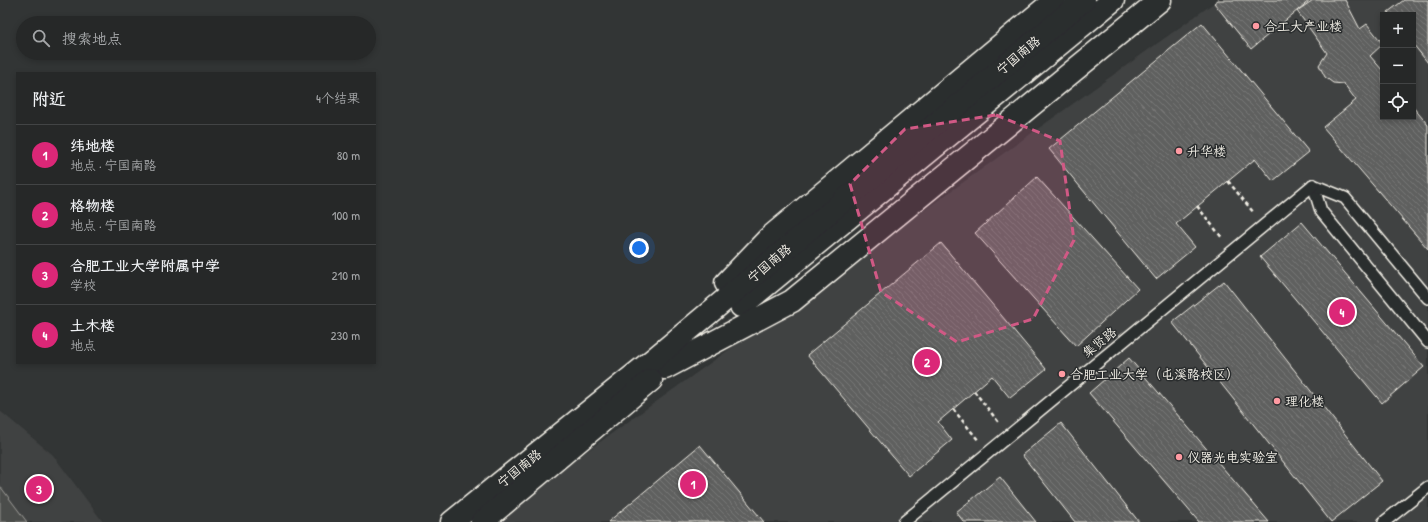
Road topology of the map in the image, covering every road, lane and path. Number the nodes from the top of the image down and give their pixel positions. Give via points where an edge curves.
1 (1055, 0) edge
2 (1084, 0) edge
3 (1112, 0) edge
4 (1160, 0) edge
5 (1228, 181) dead end
6 (1312, 184) junction
7 (1197, 206) dead end
8 (1264, 225) junction
9 (1233, 250) junction
10 (1428, 298) edge
11 (1428, 342) edge
12 (659, 364) junction
13 (974, 392) dead end
14 (953, 409) dead end
15 (1008, 435) junction
16 (988, 452) junction
17 (1428, 487) edge
18 (452, 522) edge
19 (482, 522) edge
20 (904, 522) edge
21 (1384, 522) edge

1 - 12 main road via 769,238
2 - 12 main road, 宁国南路
3 - 12 main road, 宁国南路
4 - 12 main road via 792,301
5 - 8 path
6 - 8 lane, 集贤路
6 - 10 lane via 1345,198
6 - 11 lane via 1321,211
7 - 9 path
8 - 9 lane, 集贤路
9 - 15 lane, 集贤路
12 - 18 main road, 宁国南路
12 - 19 main road, 宁国南路
13 - 15 path
14 - 16 path
15 - 16 lane, 集贤路
16 - 20 lane, 集贤路
17 - 21 lane

